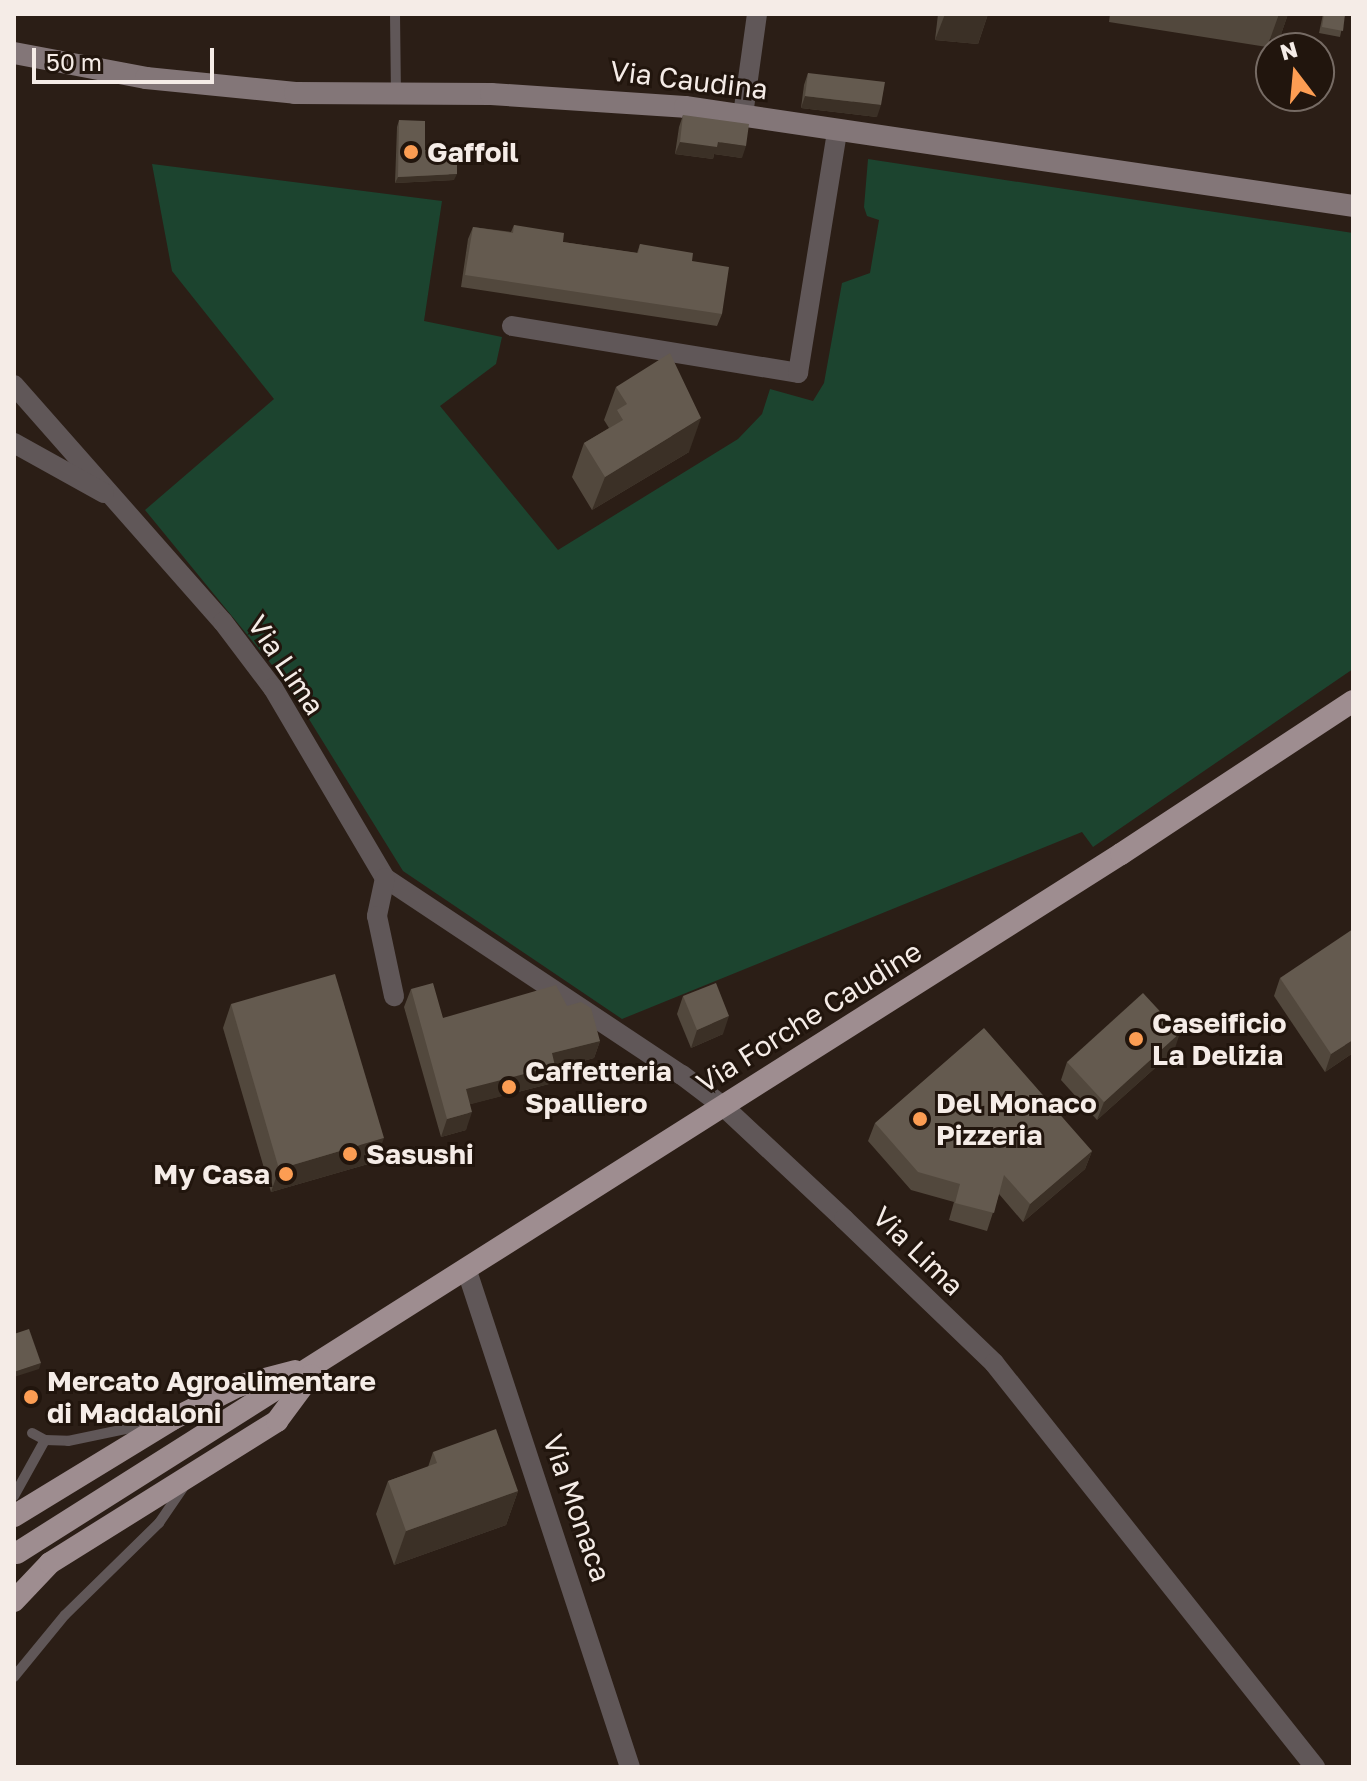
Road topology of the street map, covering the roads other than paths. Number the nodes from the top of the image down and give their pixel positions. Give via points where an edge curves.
1 (395, 14) edge
2 (757, 14) edge
3 (14, 53) edge
4 (396, 93) junction
5 (743, 115) junction
6 (837, 131) junction
7 (1353, 206) edge
8 (512, 326) dead end
9 (14, 385) edge
10 (14, 443) edge
11 (118, 501) junction
12 (1351, 701) edge
13 (385, 878) junction
14 (394, 996) dead end
15 (724, 1107) junction
16 (466, 1268) junction
17 (319, 1364) junction
18 (173, 1419) junction
19 (32, 1433) dead end
20 (45, 1440) junction
21 (189, 1479) junction
22 (14, 1496) edge
23 (14, 1516) edge
24 (17, 1553) dead end
25 (14, 1601) edge
26 (14, 1677) edge
27 (630, 1767) edge
28 (1315, 1767) edge

1 - 4 lane
2 - 5 street
3 - 4 main road, Via Caudina via 208,85
4 - 5 main road, Via Caudina via 612,99
5 - 6 main road, Via Caudina
6 - 7 main road, Via Caudina
6 - 8 street via 798,373
9 - 11 street, Via Lima
10 - 11 street, Via Lima
11 - 13 street, Via Lima via 273,688
12 - 15 main road, Via Forche Caudine
13 - 14 street via 377,916
13 - 15 street, Via Lima
15 - 16 main road, Via Forche Caudine
15 - 28 street, Via Lima via 994,1363
16 - 17 main road, Via Forche Caudine
16 - 27 street, Via Monaca
17 - 18 main road via 238,1386
17 - 21 main road via 277,1421
17 - 24 main road, Via Forche Caudine
18 - 20 lane via 68,1441
18 - 23 main road
19 - 20 lane
20 - 22 lane
21 - 25 main road via 50,1563
21 - 26 lane via 159,1523 65,1615

